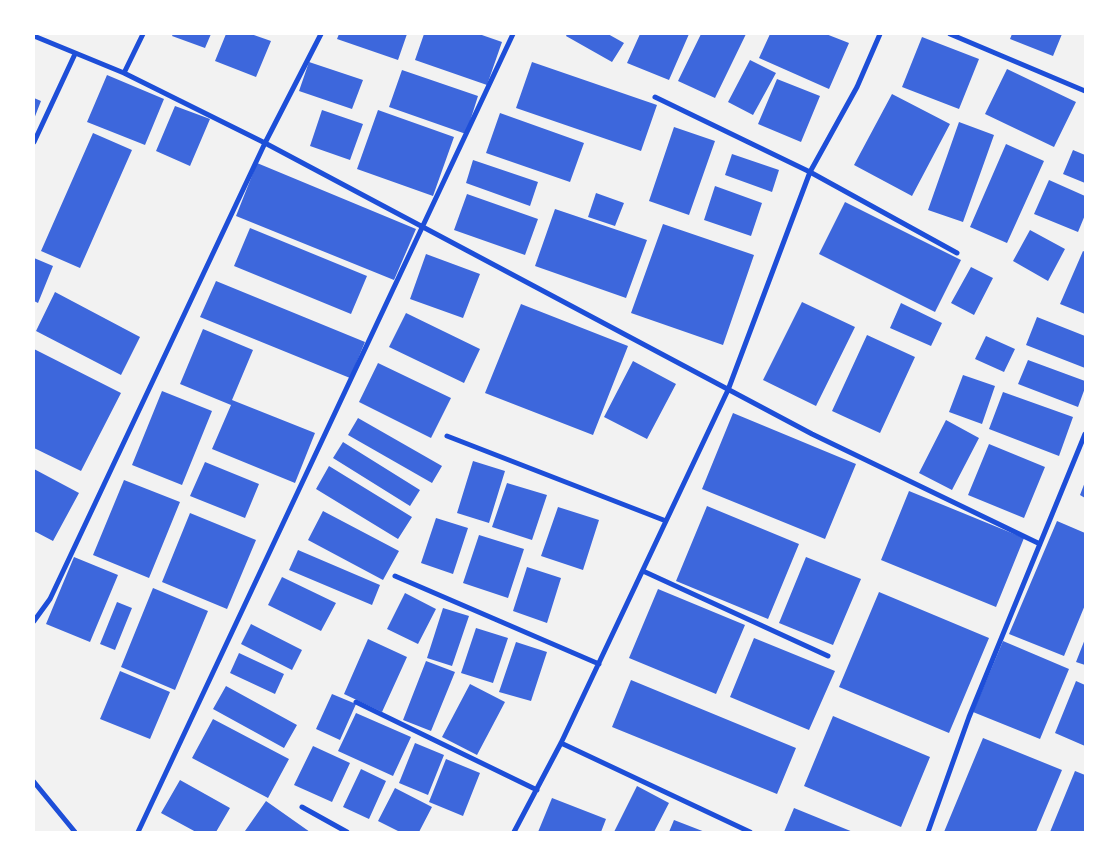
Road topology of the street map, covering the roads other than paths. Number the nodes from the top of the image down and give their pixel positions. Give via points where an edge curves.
1 (143, 34) edge
2 (321, 34) edge
3 (513, 34) edge
4 (880, 34) edge
5 (950, 34) edge
6 (34, 36) edge
7 (75, 54) junction
8 (124, 73) junction
9 (1085, 91) edge
10 (655, 96) dead end
11 (34, 142) edge
12 (265, 143) junction
13 (810, 172) junction
14 (422, 227) junction
15 (956, 253) dead end
16 (728, 390) junction
17 (1085, 434) edge
18 (447, 436) dead end
19 (666, 521) junction
20 (1040, 544) junction
21 (643, 570) junction
22 (395, 576) dead end
23 (34, 621) edge
24 (828, 656) dead end
25 (599, 664) junction
26 (356, 702) dead end
27 (561, 743) junction
28 (34, 782) edge
29 (536, 790) junction
30 (302, 808) dead end
31 (75, 832) edge
32 (138, 832) edge
33 (347, 832) edge
34 (514, 832) edge
35 (750, 832) edge
36 (928, 832) edge

1 - 8 street
2 - 12 street
3 - 14 street
4 - 13 street via 857,88
5 - 9 street
6 - 7 street
7 - 8 street
7 - 11 street
8 - 12 street
10 - 13 street
12 - 14 street
12 - 23 street via 50,599
13 - 15 street
13 - 16 street
14 - 16 street
14 - 32 street
16 - 19 street
16 - 20 street
17 - 20 street
18 - 19 street
19 - 21 street
20 - 36 street via 969,716
21 - 24 street
21 - 25 street
22 - 25 street
25 - 27 street
26 - 29 street
27 - 29 street
27 - 35 street
28 - 31 street
29 - 34 street
30 - 33 street

